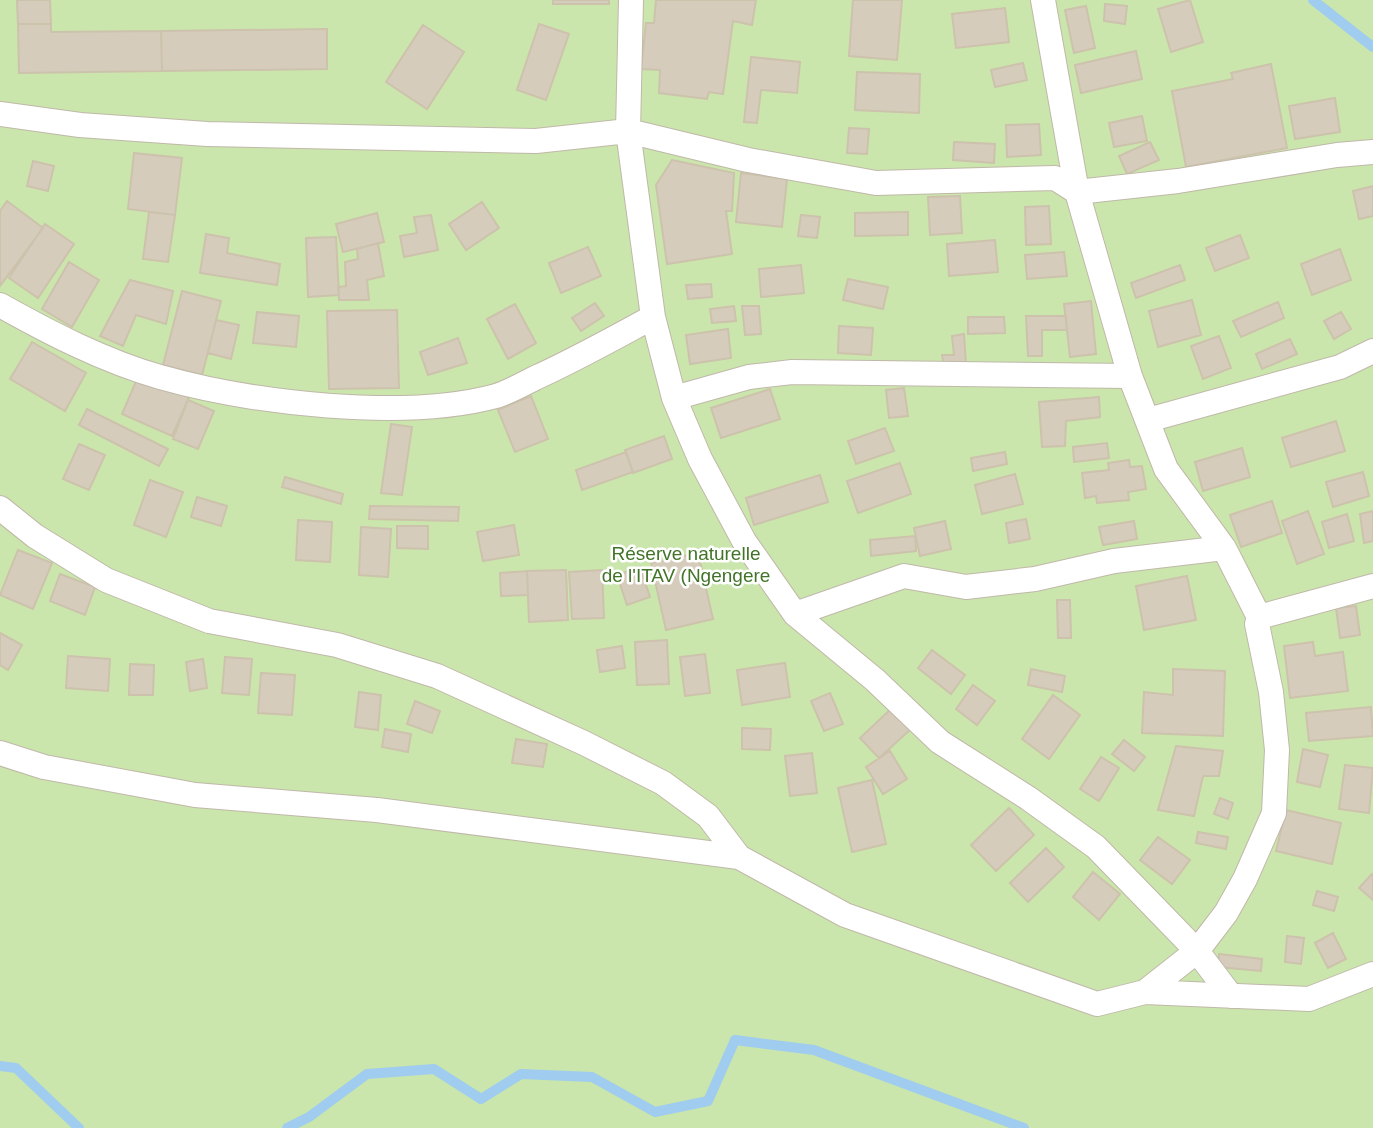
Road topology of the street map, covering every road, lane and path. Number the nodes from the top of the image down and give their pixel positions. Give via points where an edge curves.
1 (631, 0) edge
2 (1042, 0) edge
3 (1, 119) edge
4 (628, 131) junction
5 (1373, 152) edge
6 (1077, 192) junction
7 (0, 305) edge
8 (653, 317) junction
9 (1373, 351) edge
10 (1130, 376) junction
11 (674, 398) junction
12 (1149, 420) junction
13 (0, 508) edge
14 (1224, 548) junction
15 (1373, 586) edge
16 (794, 614) junction
17 (1259, 617) junction
18 (0, 753) edge
19 (739, 857) junction
20 (1197, 951) junction
21 (1373, 974) edge
22 (1145, 992) junction
23 (1231, 996) junction

1 - 4 street
2 - 6 street
3 - 4 street via 207,134 536,141
4 - 6 street via 748,160 876,183 1055,178
4 - 8 street
5 - 6 street
6 - 10 street
7 - 8 street via 43,329 158,376 214,390 351,407 426,408 498,395
8 - 11 street
9 - 12 street via 1340,367
10 - 11 street via 792,372 750,377
10 - 12 street
11 - 16 street via 744,541
12 - 14 street via 1166,469
13 - 19 street via 106,580 209,621 337,645 437,676 573,738 663,783 708,816
14 - 16 street via 1114,561 1035,579 966,587 904,576
14 - 17 street
15 - 17 street
16 - 20 street via 940,742 1096,847
17 - 20 street via 1256,624 1271,692 1277,750 1274,813 1245,880
18 - 19 street via 44,767 195,795 377,810
19 - 22 street via 845,915 1097,1004
20 - 22 street
20 - 23 street
21 - 23 street via 1309,999
22 - 23 street

